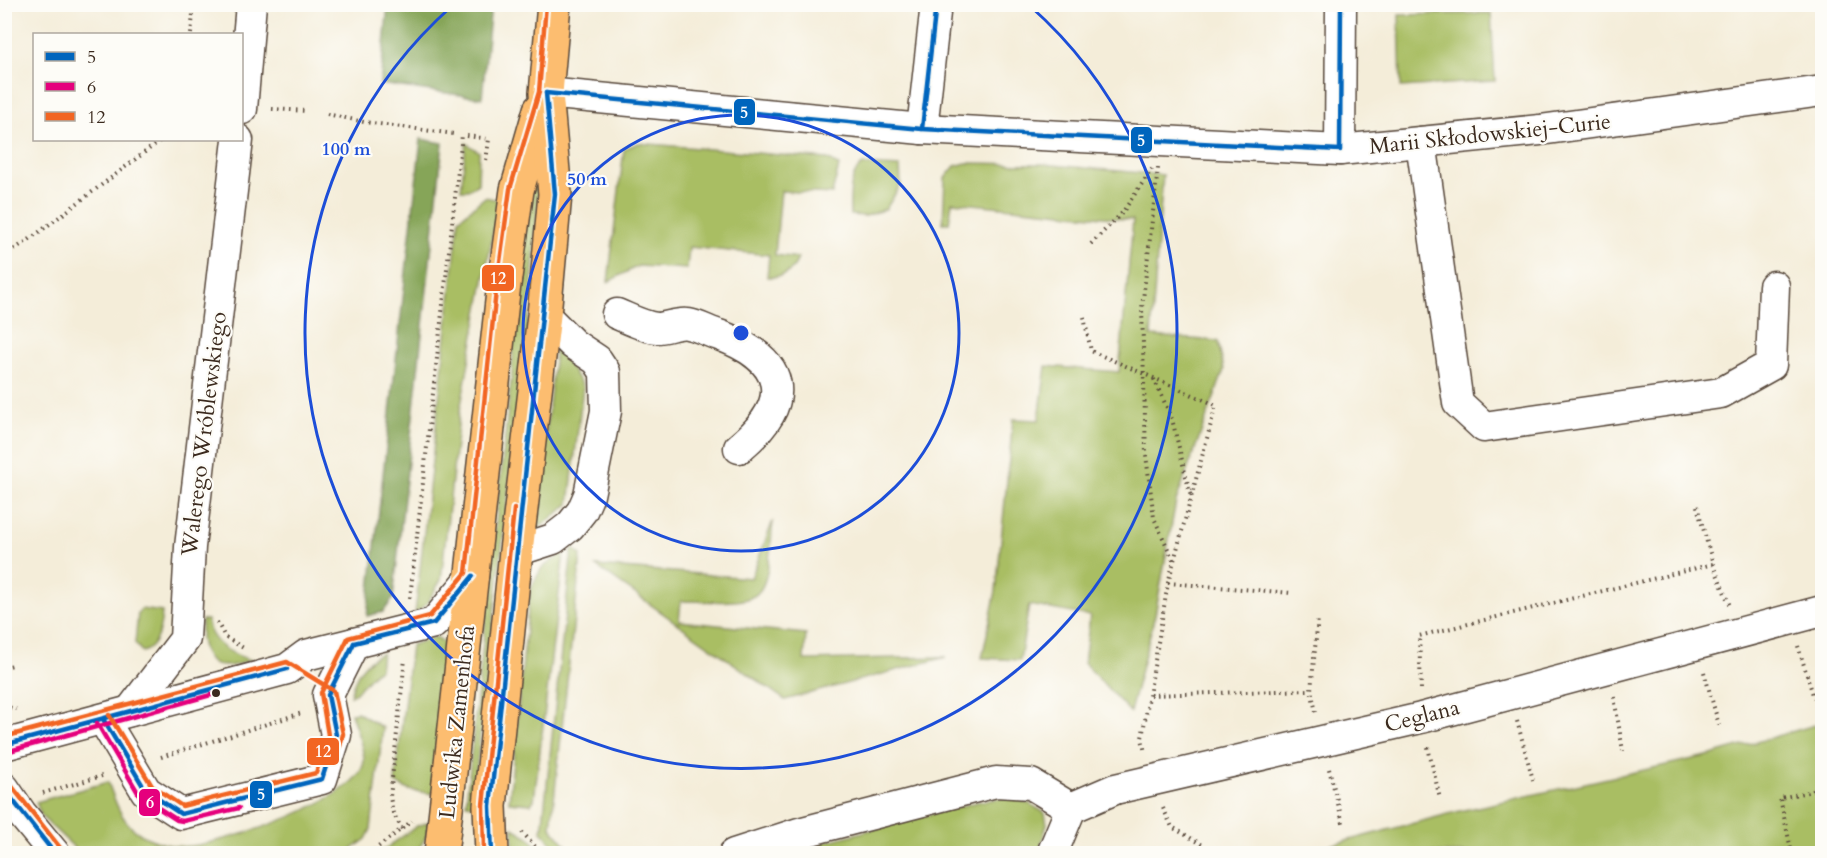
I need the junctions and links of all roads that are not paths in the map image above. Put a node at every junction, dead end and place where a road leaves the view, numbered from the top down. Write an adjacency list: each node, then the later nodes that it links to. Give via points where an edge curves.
1 (251, 4): 7 (street)
2 (554, 4): 6 (main road, Ludwika Zamenhofa)
3 (936, 4): 8 (street)
4 (1341, 4): 11 (street)
5 (1822, 91): 10 (street, Marii Skłodowskiej-Curie, via 1540,130)
6 (546, 93): 8 (street, Marii Skłodowskiej-Curie); 14 (main road, Ludwika Zamenhofa, via 555,194); 17 (main road, Ludwika Zamenhofa, via 516,190)
7 (243, 96)
8 (922, 129): 11 (street, Marii Skłodowskiej-Curie)
9 (238, 141): 22 (street, Walerego Wróblewskiego, via 190,547 185,639)
10 (1421, 142): 11 (street, Marii Skłodowskiej-Curie); 12 (street, via 1458,403 1484,427 1721,393 1771,365)
11 (1340, 150)
12 (1774, 286)
13 (617, 314): 15 (street, via 655,328 687,323 741,344 767,362 776,382 773,408 758,432)
14 (544, 315): 16 (main road, Ludwika Zamenhofa); 16 (street, via 567,339 597,360 605,372 606,411 589,495 582,511 552,539)
15 (739, 448)
16 (516, 551): 28 (main road, Ludwika Zamenhofa, via 490,806)
17 (473, 576): 19 (street, via 434,623); 27 (main road, Ludwika Zamenhofa)
18 (1822, 611): 25 (street, Ceglana, via 1422,718 1115,789)
19 (354, 643): 20 (street, via 306,655); 21 (street)
20 (287, 669): 21 (street); 22 (street)
21 (318, 703): 22 (street, via 336,735 322,779 181,814 146,791)
22 (116, 715): 23 (street)
23 (4, 745)
24 (4, 788): 26 (street)
25 (1071, 808): 29 (street, via 1031,784 996,783 799,832); 30 (street)
26 (55, 854)
27 (441, 854)
28 (492, 854)
29 (734, 854)
30 (1052, 854)

